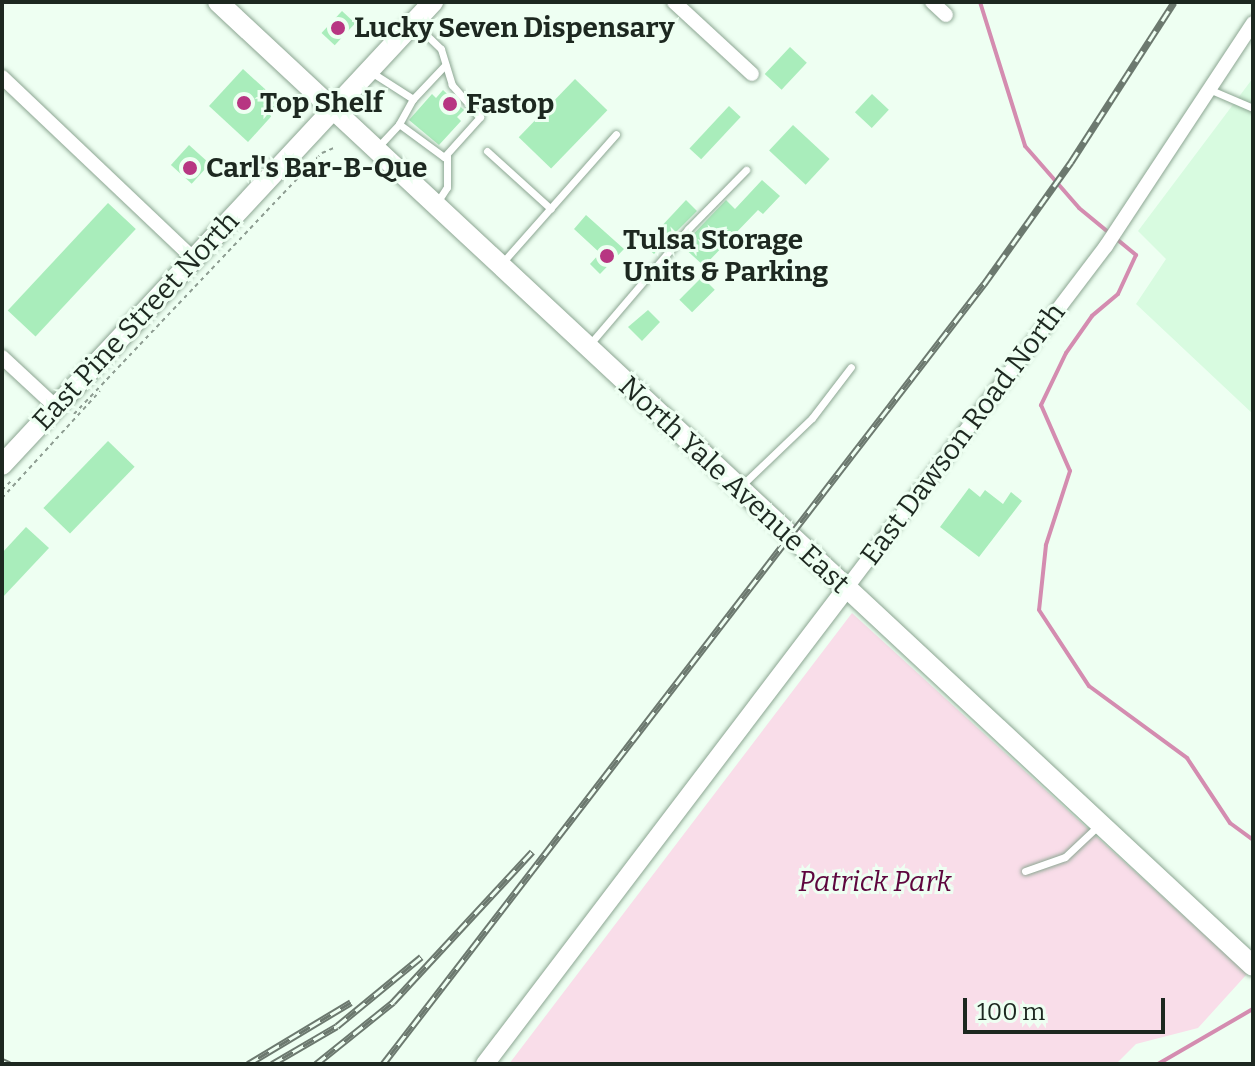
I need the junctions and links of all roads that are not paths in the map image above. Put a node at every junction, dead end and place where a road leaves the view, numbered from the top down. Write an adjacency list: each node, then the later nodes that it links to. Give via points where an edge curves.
1 (218, 2): 15 (main road, North Yale Avenue East)
2 (433, 2): 6 (main road, East Pine Street North)
3 (674, 2): 10 (street)
4 (932, 2): 5 (street)
5 (946, 15)
6 (413, 23): 8 (lane, via 441,49); 9 (main road, East Pine Street North)
7 (1253, 23): 12 (street, East Dawson Road North)
8 (445, 65): 13 (lane); 20 (lane, via 452,85 480,117)
9 (370, 71): 13 (lane); 15 (main road, East Pine Street North)
10 (752, 74)
11 (2, 77): 24 (street)
12 (1211, 90): 14 (lane); 32 (street, East Dawson Road North, via 1106,246)
13 (413, 99): 16 (lane)
14 (1253, 108)
15 (334, 110): 18 (main road, North Yale Avenue East); 24 (main road, East Pine Street North)
16 (399, 124): 18 (lane); 20 (lane, via 435,156)
17 (616, 134): 23 (lane)
18 (376, 149): 22 (main road, North Yale Avenue East)
19 (487, 151): 23 (lane)
20 (447, 155): 22 (lane, via 447,187)
21 (746, 170): 26 (lane)
22 (435, 204): 25 (main road, North Yale Avenue East)
23 (551, 209): 25 (lane)
24 (194, 259): 29 (main road, East Pine Street North)
25 (500, 265): 26 (main road, North Yale Avenue East)
26 (588, 347): 31 (main road, North Yale Avenue East)
27 (2, 357): 29 (street)
28 (851, 367): 31 (lane, via 812,418)
29 (56, 407): 30 (main road, East Pine Street North)
30 (2, 465)
31 (739, 488): 32 (main road, North Yale Avenue East)
32 (845, 590): 33 (main road, North Yale Avenue East); 36 (street, East Dawson Road North)
33 (1099, 824): 34 (lane, via 1065,857); 35 (main road, North Yale Avenue East)
34 (1025, 871)
35 (1253, 966)
36 (485, 1064)

